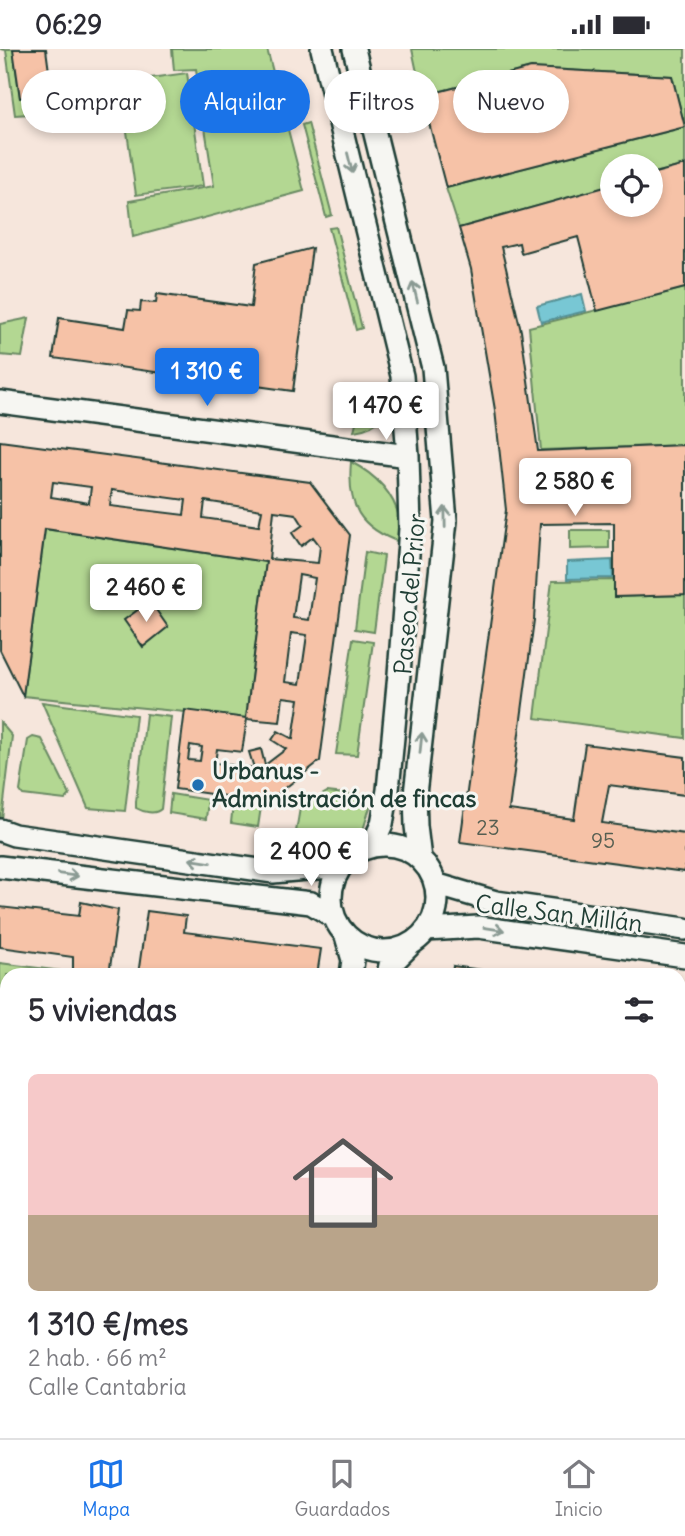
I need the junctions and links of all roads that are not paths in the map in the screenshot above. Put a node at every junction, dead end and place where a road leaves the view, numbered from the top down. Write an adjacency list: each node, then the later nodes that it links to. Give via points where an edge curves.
1 (322, 49): 4 (street, Paseo del Prior, one-way to 4, via 402,376)
2 (354, 49): 7 (street, Paseo del Prior, one-way to 2, via 415,793 446,521 433,367)
3 (0, 402): 4 (street)
4 (408, 456): 6 (street, Paseo del Prior, via 410,528 399,674 388,790 382,824)
5 (0, 830): 8 (street, one-way to 5, via 273,872)
6 (372, 846): 7 (street, via 406,849); 8 (street)
7 (420, 859): 10 (street)
8 (341, 866): 11 (street, via 330,899)
9 (0, 867): 11 (street, one-way to 11, via 311,903)
10 (435, 884): 12 (street, Calle San Millán, via 496,902); 14 (street, via 434,916)
11 (334, 916): 13 (street)
12 (685, 929)
13 (346, 936): 14 (street, via 377,951 395,950); 16 (street)
14 (418, 937): 15 (street, Calle San Millán, one-way to 15, via 478,927); 17 (street)
15 (685, 956)
16 (352, 968)
17 (389, 968)

